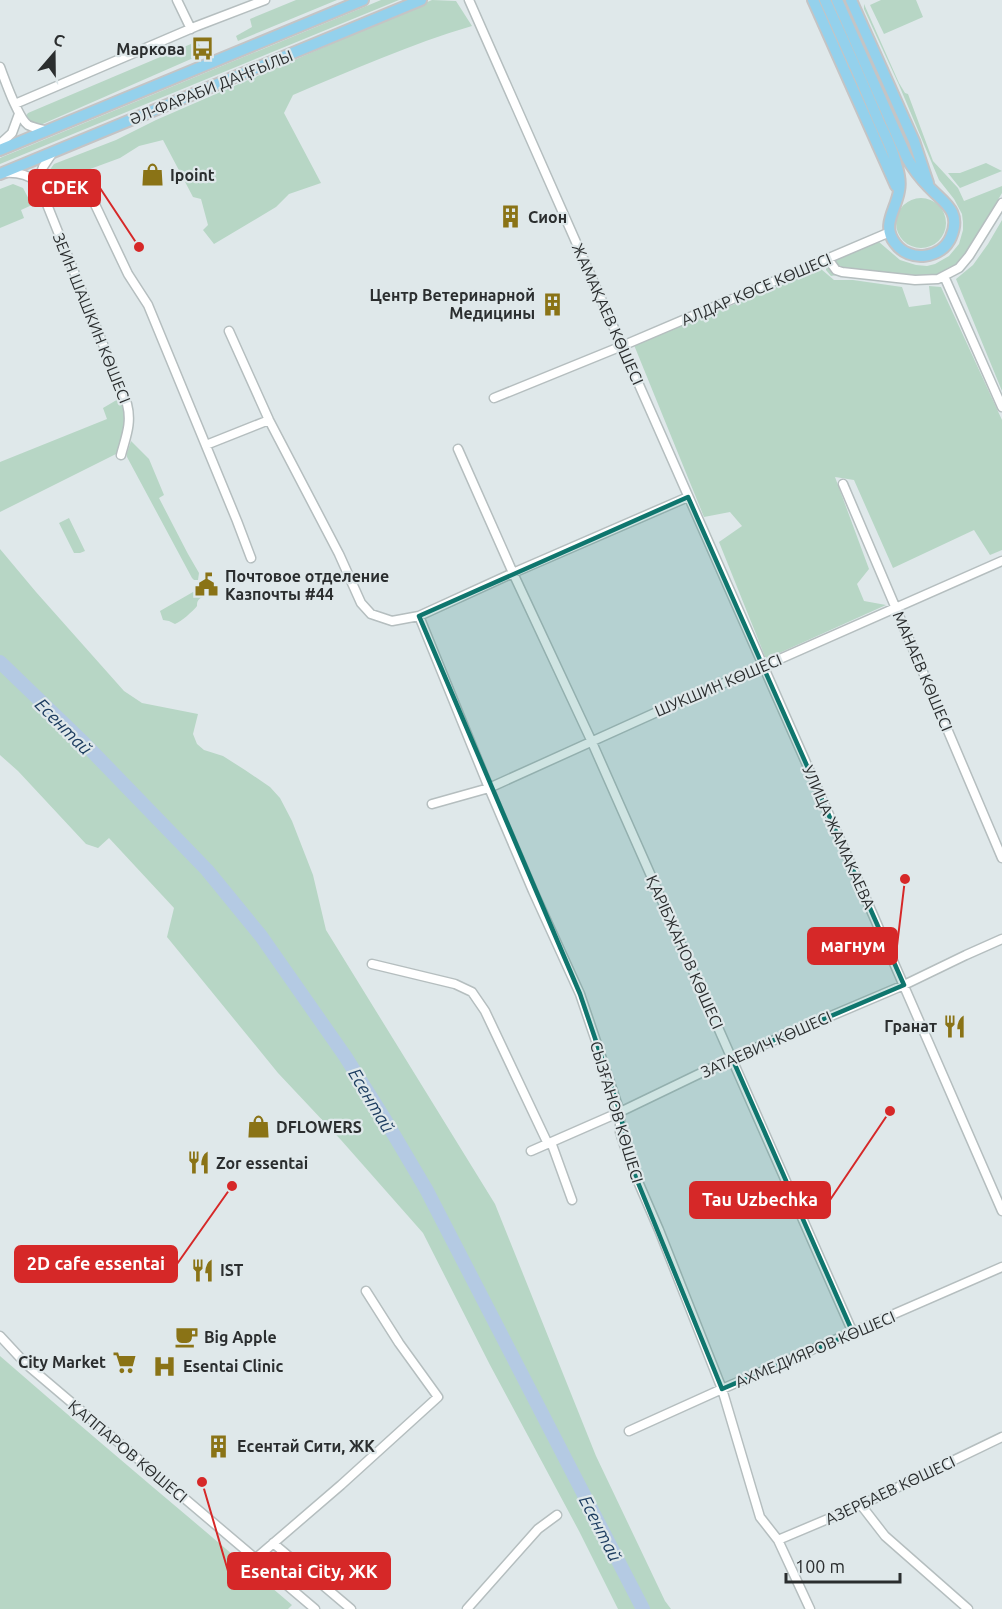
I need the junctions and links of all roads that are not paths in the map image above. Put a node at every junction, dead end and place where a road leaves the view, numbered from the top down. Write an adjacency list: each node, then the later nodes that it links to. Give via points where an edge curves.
1 (177, 0): 10 (street)
2 (265, 0): 10 (street)
3 (363, 0): 14 (main road, ӘЛ-ФАРАБИ ДАҢҒЫЛЫ)
4 (421, 0): 17 (main road, ӘЛ-ФАРАБИ ДАҢҒЫЛЫ)
5 (813, 0): 21 (main road)
6 (825, 0): 21 (main road, via 896,163)
7 (837, 0): 20 (main road, via 907,158)
8 (851, 0): 20 (main road, via 914,141)
9 (469, 1): 28 (street, ЖАМАҚАЕВ КӨШЕСІ)
10 (191, 29): 12 (street)
11 (0, 67): 12 (street)
12 (15, 104): 13 (street)
13 (19, 114): 14 (street, via 25,123); 15 (street, via 12,134)
14 (47, 131): 16 (main road, ӘЛ-ФАРАБИ ДАҢҒЫЛЫ)
15 (0, 144)
16 (0, 150)
17 (53, 152): 18 (main road, ӘЛ-ФАРАБИ ДАҢҒЫЛЫ); 19 (street)
18 (1, 173): 19 (street, via 24,174)
19 (38, 182): 22 (street, ЗЕИН ШАШКИН КӨШЕСІ)
20 (930, 189): 24 (main road, via 949,205 952,213 953,231 948,244 934,254 916,256 899,248)
21 (899, 193): 24 (main road, via 889,220)
22 (46, 202): 32 (street, via 74,190 82,189 90,196 128,274 148,305); 34 (street, ЗЕИН ШАШКИН КӨШЕСІ, via 127,404 130,417)
23 (1002, 203): 26 (street, via 969,256 959,268)
24 (890, 232): 25 (street, АЛДАР КӨСЕ КӨШЕСІ)
25 (828, 259): 26 (street, via 842,272 930,280); 28 (street, АЛДАР КӨСЕ КӨШЕСІ)
26 (944, 276): 30 (street)
27 (229, 331): 31 (street)
28 (622, 346): 29 (street, АЛДАР КӨСЕ КӨШЕСІ); 36 (street, ЖАМАҚАЕВ КӨШЕСІ)
29 (494, 398)
30 (1002, 406)
31 (269, 420): 32 (street); 41 (street, via 361,603 371,614 392,621)
32 (206, 445): 37 (street)
33 (458, 449): 39 (street, ҚАРІБЖАНОВ КӨШЕСІ)
34 (121, 455)
35 (843, 484): 40 (street, МАНАЕВ КӨШЕСІ)
36 (688, 497): 39 (street); 42 (street, УЛИЦА ЖАМАКАЕВА)
37 (251, 558)
38 (1002, 561): 40 (street, ШУКШИН КӨШЕСІ)
39 (513, 573): 41 (street); 43 (street, ҚАРІБЖАНОВ КӨШЕСІ)
40 (896, 607): 42 (street, ШУКШИН КӨШЕСІ); 46 (street, МАНАЕВ КӨШЕСІ)
41 (418, 615): 44 (street, СЫЗҒАНОВ КӨШЕСІ)
42 (764, 666): 43 (street, ШУКШИН КӨШЕСІ); 49 (street, УЛИЦА ЖАМАКАЕВА)
43 (591, 740): 44 (street, ШУКШИН КӨШЕСІ); 50 (street, ҚАРІБЖАНОВ КӨШЕСІ)
44 (489, 788): 45 (street, ШУКШИН КӨШЕСІ); 51 (street, СЫЗҒАНОВ КӨШЕСІ, via 580,994)
45 (432, 804)
46 (1002, 858)
47 (1002, 939): 49 (street, ЗАТАЕВИЧ КӨШЕСІ)
48 (372, 964): 52 (street, via 455,984 472,992)
49 (904, 985): 50 (street, ЗАТАЕВИЧ КӨШЕСІ); 55 (street, УЛИЦА ЖАМАКАЕВА)
50 (732, 1058): 51 (street, ЗАТАЕВИЧ КӨШЕСІ); 58 (street, ҚАРІБЖАНОВ КӨШЕСІ)
51 (620, 1112): 52 (street, ЗАТАЕВИЧ КӨШЕСІ); 60 (street, СЫЗҒАНОВ КӨШЕСІ, via 620,1132 630,1163)
52 (550, 1143): 53 (street, ЗАТАЕВИЧ КӨШЕСІ); 54 (street)
53 (531, 1151)
54 (572, 1200)
55 (1002, 1211)
56 (1002, 1267): 58 (street, АХМЕДИЯРОВ КӨШЕСІ)
57 (366, 1291): 66 (street, via 438,1397)
58 (853, 1333): 60 (street, АХМЕДИЯРОВ КӨШЕСІ)
59 (0, 1336): 67 (street, ҚАППАРОВ КӨШЕСІ, via 26,1364)
60 (722, 1389): 61 (street, АХМЕДИЯРОВ КӨШЕСІ); 65 (street, СЫЗҒАНОВ КӨШЕСІ, via 760,1517)
61 (630, 1431)
62 (1002, 1437): 63 (street, АЗЕРБАЕВ КӨШЕСІ)
63 (861, 1505): 65 (street, АЗЕРБАЕВ КӨШЕСІ); 72 (street, via 885,1536)
64 (557, 1515): 70 (street, via 538,1529)
65 (778, 1540): 71 (street, СЫЗҒАНОВ КӨШЕСІ)
66 (273, 1544): 67 (street); 69 (street)
67 (255, 1559): 68 (street, ҚАППАРОВ КӨШЕСІ)
68 (309, 1607)
69 (351, 1609)
70 (467, 1609)
71 (810, 1609)
72 (968, 1609)

